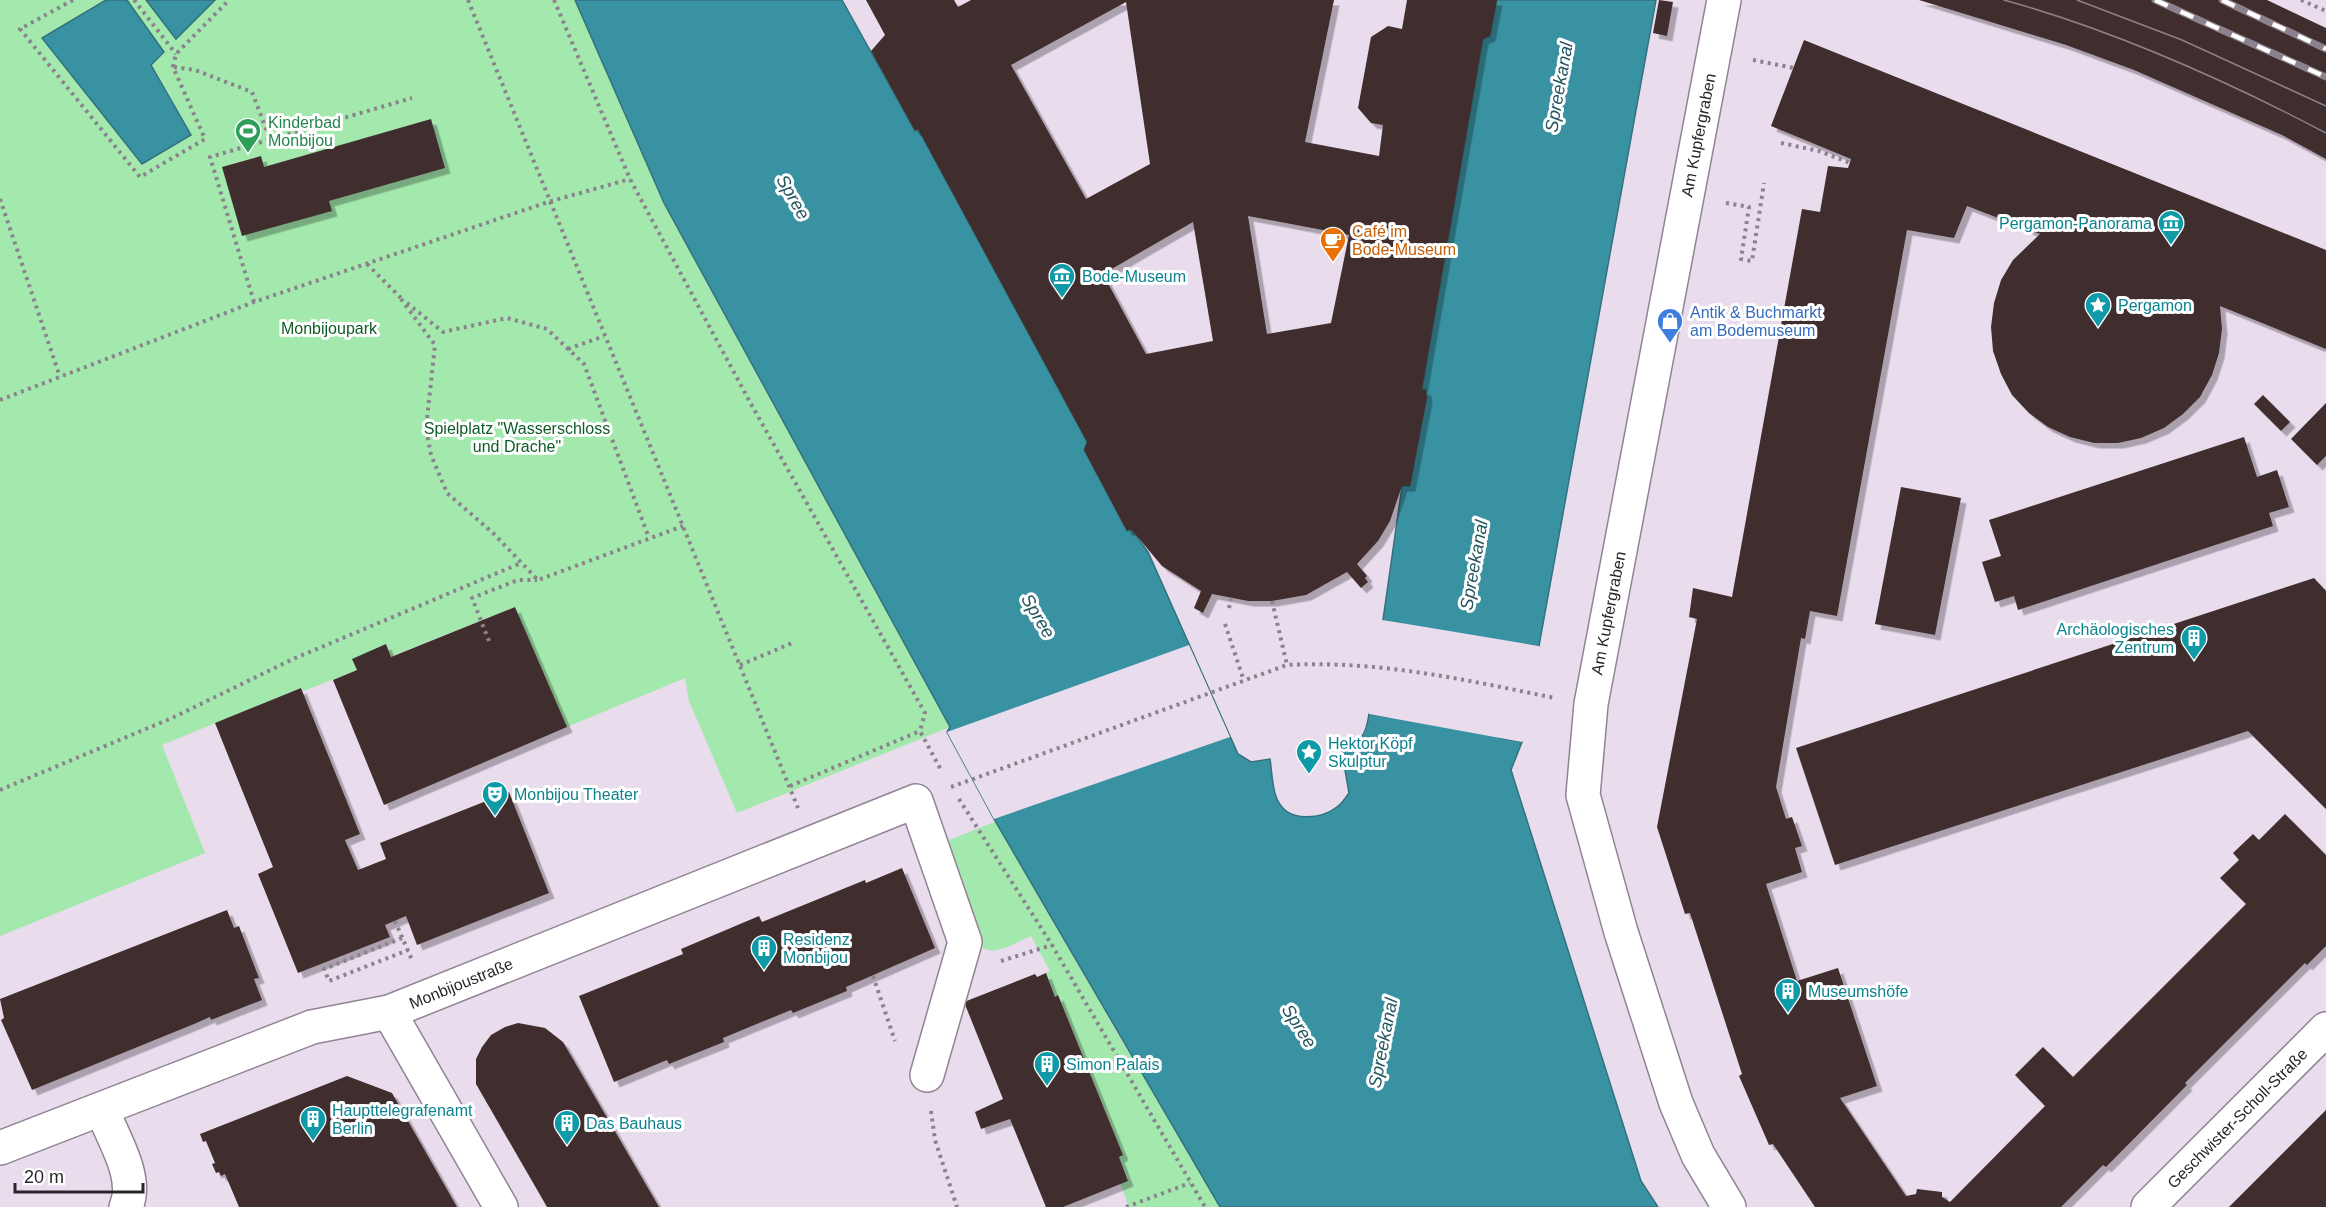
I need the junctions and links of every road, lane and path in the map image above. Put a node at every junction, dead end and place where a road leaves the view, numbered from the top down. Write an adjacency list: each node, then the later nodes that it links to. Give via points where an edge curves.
1 (73, 0): 11 (path, via 20,29 141,177 205,139)
2 (134, 0): 9 (path)
3 (229, 0): 9 (path)
4 (468, 0): 20 (path)
5 (554, 0): 17 (path)
6 (1724, 0): 58 (street, Am Kupfergraben, via 1591,704 1583,795 1621,932 1676,1103 1698,1155)
7 (2301, 0): 8 (path)
8 (2326, 11)
9 (176, 54): 11 (path)
10 (1767, 63): 12 (path)
11 (173, 67): 14 (path, via 195,70 252,92)
12 (1794, 68)
13 (412, 98): 14 (path)
14 (270, 140): 24 (path, via 210,157)
15 (1781, 143): 16 (path)
16 (1850, 163)
17 (630, 179): 20 (path); 43 (path, via 925,713)
18 (1764, 183): 21 (path, via 1752,261 1741,259)
19 (0, 199): 27 (path)
20 (548, 202): 22 (path); 25 (path)
21 (1749, 207)
22 (367, 264): 23 (path); 24 (path)
23 (402, 299): 26 (path, via 443,332 507,318 548,329); 31 (path, via 435,345 426,428 431,455 447,493)
24 (254, 302): 27 (path)
25 (604, 336): 26 (path); 29 (path)
26 (568, 350): 30 (path, via 584,364)
27 (60, 377): 28 (path)
28 (0, 400)
29 (682, 526): 30 (path); 39 (path)
30 (649, 538): 32 (path)
31 (521, 563): 32 (path); 45 (path, via 293,659 172,718)
32 (538, 580): 37 (path, via 518,580 472,598)
33 (1232, 600): 35 (path)
34 (1272, 601): 40 (path)
35 (1229, 608)
36 (1226, 624): 41 (path)
37 (489, 641)
38 (792, 643): 39 (path)
39 (740, 665): 43 (path, via 790,786)
40 (1287, 665): 41 (path); 42 (path, via 1376,665)
41 (1244, 681): 44 (path)
42 (1531, 693)
43 (920, 731): 44 (path)
44 (951, 787): 53 (path, via 1052,945)
45 (0, 790)
46 (395, 921): 47 (path)
47 (402, 938): 47 (path, via 408,950 329,981 324,969)
48 (389, 1012): 50 (street, Monbijoustraße, via 916,801 965,942); 51 (street, Monbijoustraße, via 312,1027); 55 (street)
49 (2326, 1029): 59 (street, Geschwister-Scholl-Straße)
50 (927, 1075)
51 (102, 1110): 52 (street, Monbijoustraße); 54 (street, via 129,1179 130,1199)
52 (0, 1148)
53 (1190, 1183): 56 (path); 57 (path)
54 (126, 1207)
55 (501, 1207)
56 (1126, 1207)
57 (1205, 1207)
58 (1730, 1207)
59 (2148, 1207)

